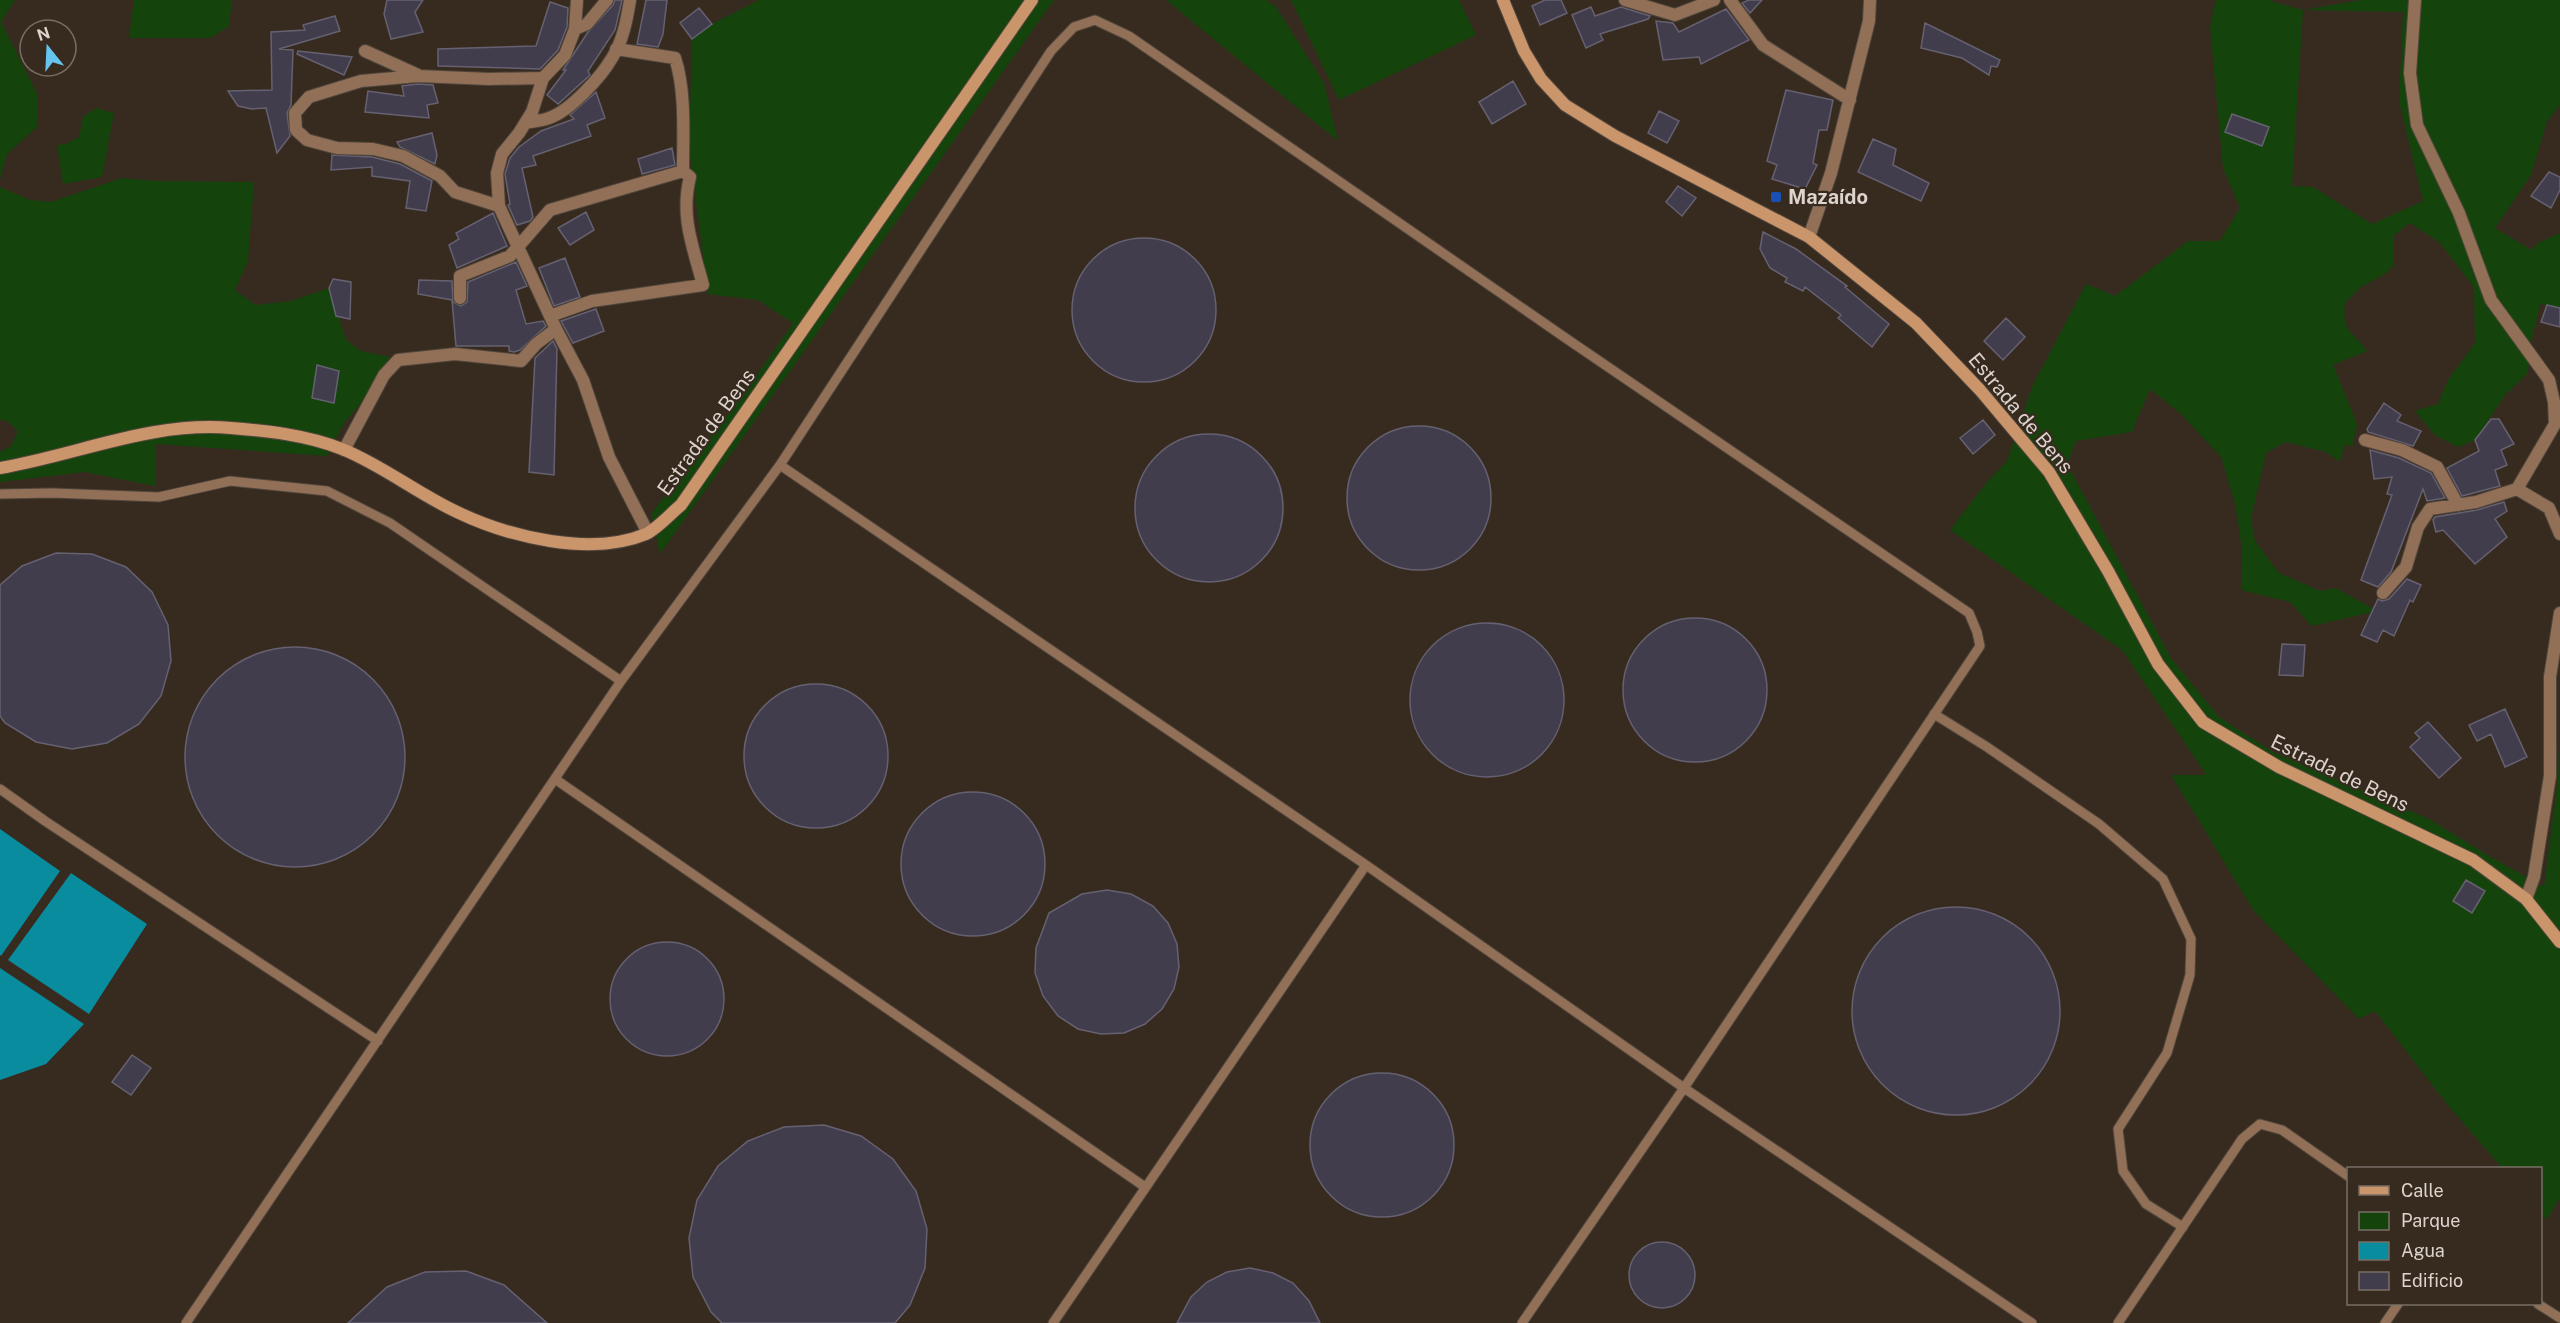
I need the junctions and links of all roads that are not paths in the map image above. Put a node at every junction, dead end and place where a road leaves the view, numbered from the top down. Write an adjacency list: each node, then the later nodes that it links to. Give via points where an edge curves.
1 (577, 0): 11 (street)
2 (607, 0): 11 (street, via 587,24)
3 (630, 0): 12 (street)
4 (1032, 0): 32 (street, Estrada de Bens, via 681,505)
5 (1503, 0): 20 (street, Estrada de Bens, via 1524,51 1541,79 1565,105 1615,136)
6 (1625, 0): 7 (street, via 1675,15)
7 (1714, 0)
8 (1730, 0): 16 (street, via 1763,45)
9 (1870, 0): 16 (street, via 1869,21)
10 (2415, 0): 29 (street, via 2410,73 2417,124 2459,213 2491,300 2549,380 2554,402 2555,424)
11 (575, 29): 15 (street, via 565,55)
12 (616, 49): 17 (street, via 589,87 567,107 549,118); 18 (street, via 675,58)
13 (365, 51): 14 (street)
14 (418, 76): 15 (street); 19 (street, via 361,81 309,97 295,113 296,130 307,140 337,148 374,149 403,156 440,176 455,192)
15 (543, 78): 17 (street)
16 (1850, 100): 20 (street, via 1831,174)
17 (526, 123): 19 (street, via 502,153 497,173)
18 (683, 171): 21 (street, via 550,210); 23 (street, via 690,177 686,225 703,285 592,301)
19 (500, 206): 21 (street)
20 (1809, 237): 41 (street, Estrada de Bens, via 1916,322 2049,472 2158,664 2203,722 2278,767 2473,860)
21 (519, 245): 22 (street, via 510,256 460,276); 23 (street)
22 (460, 298)
23 (550, 316): 24 (street)
24 (556, 329): 26 (street, via 521,361 455,354 398,360 384,375); 32 (street, via 583,380 609,457)
25 (2365, 440): 31 (street, via 2402,450 2437,467)
26 (344, 450): 28 (street, Estrada de Bens, via 308,439 240,429 159,431); 32 (street, Estrada de Bens, via 458,512 504,530 547,540 591,544)
27 (780, 465): 36 (lane); 37 (lane, via 1051,51 1074,27 1095,20 1129,36 1969,612 1980,646); 40 (lane)
28 (0, 468)
29 (2517, 489): 31 (street); 33 (street, via 2549,508)
30 (0, 494): 36 (lane, via 159,497 230,482 327,492 390,523)
31 (2458, 505): 34 (street, via 2430,509 2418,527 2406,567)
32 (648, 533)
33 (2560, 534)
34 (2383, 593)
35 (2560, 614): 41 (street, via 2550,677 2550,776 2534,877)
36 (621, 681): 38 (lane)
37 (1934, 714): 44 (lane); 47 (lane, via 2099,824 2163,879 2191,939 2190,975 2167,1053 2118,1129 2123,1171 2146,1204)
38 (555, 779): 43 (lane); 46 (lane)
39 (0, 789): 43 (lane)
40 (1366, 865): 44 (lane); 46 (lane)
41 (2526, 899): 42 (street, Estrada de Bens)
42 (2560, 942)
43 (378, 1041): 51 (lane)
44 (1684, 1088): 53 (lane); 54 (lane)
45 (2347, 1175): 47 (lane, via 2282,1130 2260,1124 2242,1139)
46 (1144, 1186): 52 (lane)
47 (2183, 1227): 55 (lane)
48 (2397, 1305): 56 (lane)
49 (2540, 1305): 50 (lane)
50 (2560, 1318)
51 (186, 1323)
52 (1053, 1323)
53 (1522, 1323)
54 (2032, 1323)
55 (2118, 1323)
56 (2385, 1323)

